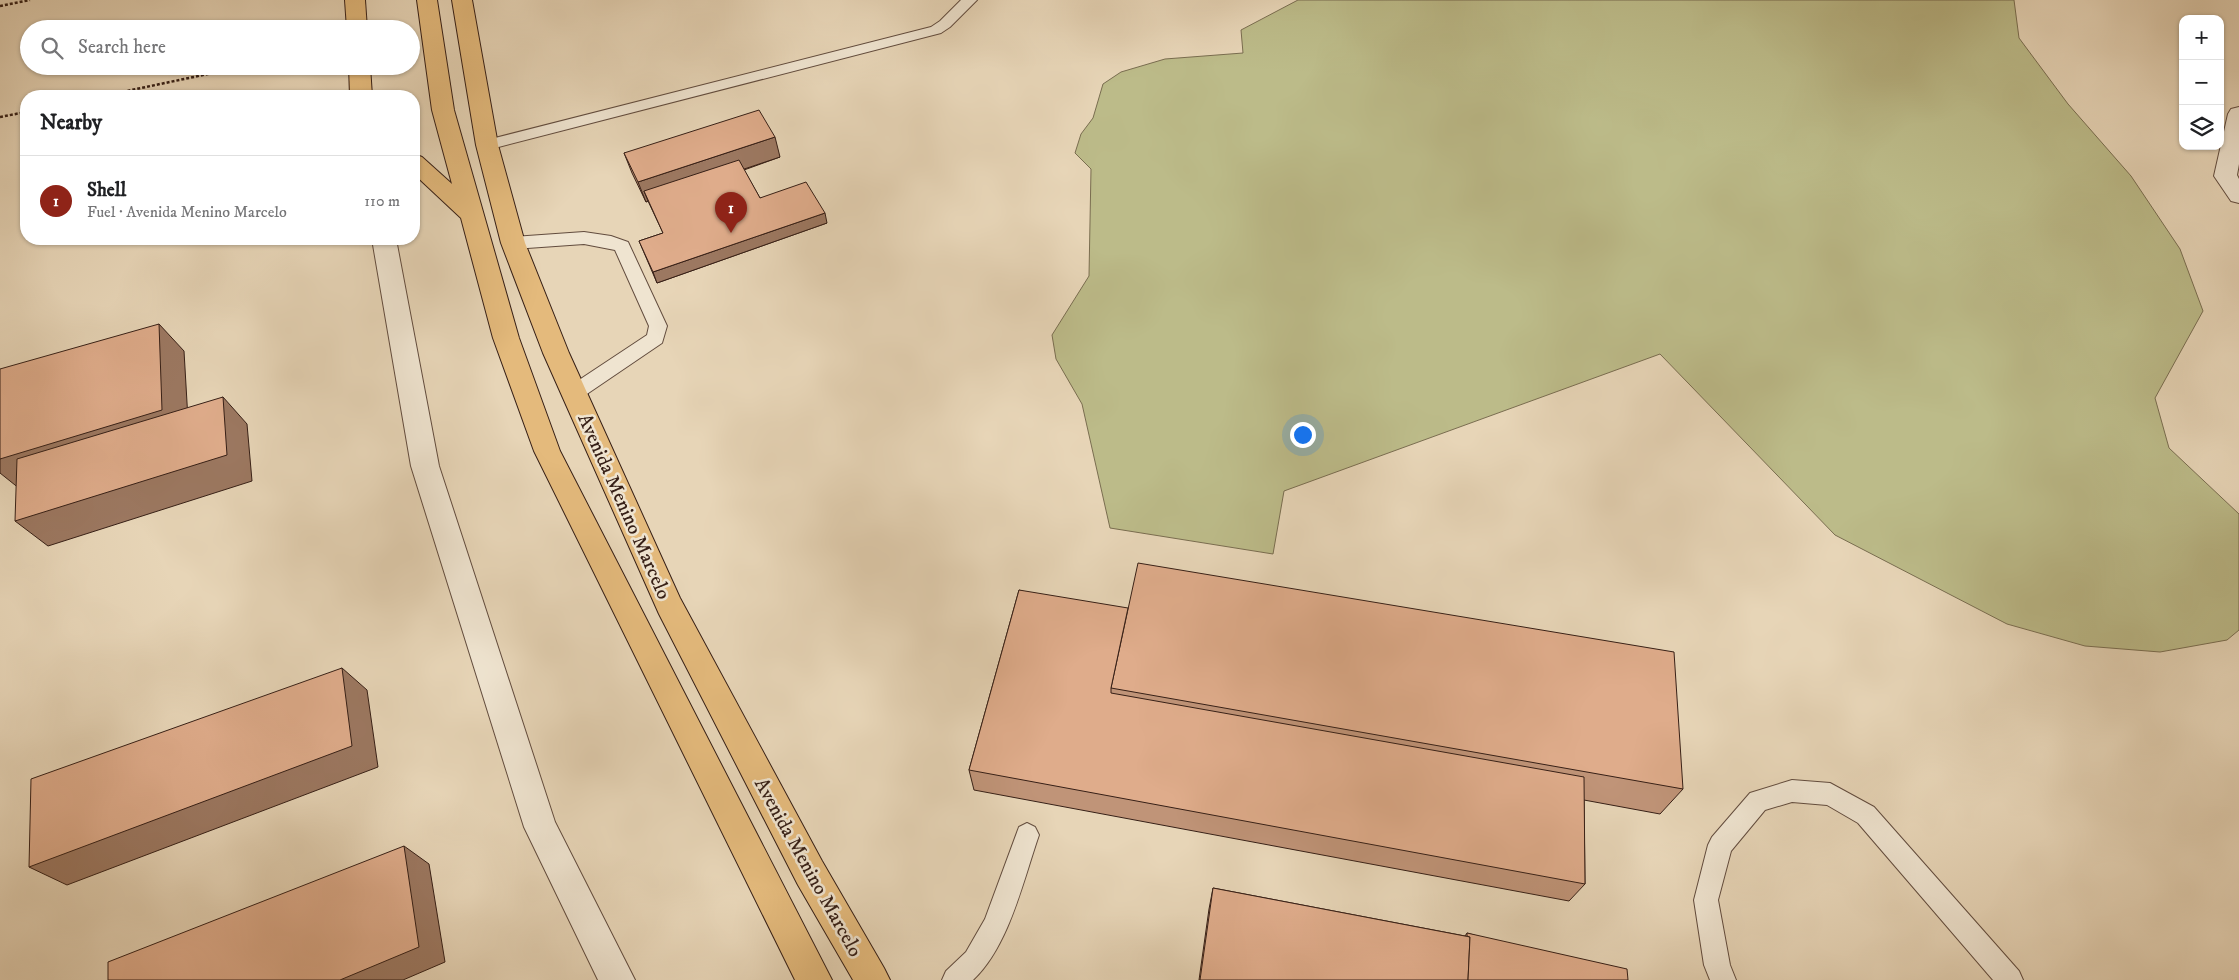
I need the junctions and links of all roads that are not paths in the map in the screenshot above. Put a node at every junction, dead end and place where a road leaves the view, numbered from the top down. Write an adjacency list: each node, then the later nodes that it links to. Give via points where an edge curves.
1 (355, 0): 5 (main road)
2 (427, 0): 12 (main road, Avenida Menino Marcelo, via 442,110)
3 (462, 0): 9 (main road, Avenida Menino Marcelo)
4 (970, 0): 9 (lane, via 936,30)
5 (356, 20)
6 (360, 75): 7 (main road)
7 (361, 90)
8 (2239, 114): 11 (street, via 2225,176)
9 (487, 145): 13 (main road, Avenida Menino Marcelo)
10 (420, 167): 12 (main road)
11 (2239, 195)
12 (471, 214): 18 (main road, Avenida Menino Marcelo, via 506,338 547,451)
13 (513, 243): 15 (main road, Avenida Menino Marcelo); 15 (lane, via 593,238 622,246 658,326 656,338)
14 (385, 245): 17 (street, via 425,466 540,827)
15 (574, 393): 19 (main road, Avenida Menino Marcelo, via 669,605 810,873)
16 (1027, 835): 20 (lane, via 995,926 975,960)
17 (618, 980)
18 (814, 980)
19 (872, 980)
20 (955, 980)
21 (1723, 980): 22 (lane, via 1717,965 1706,900 1720,845 1758,801 1792,791 1830,794 1866,815)
22 (2010, 980)

